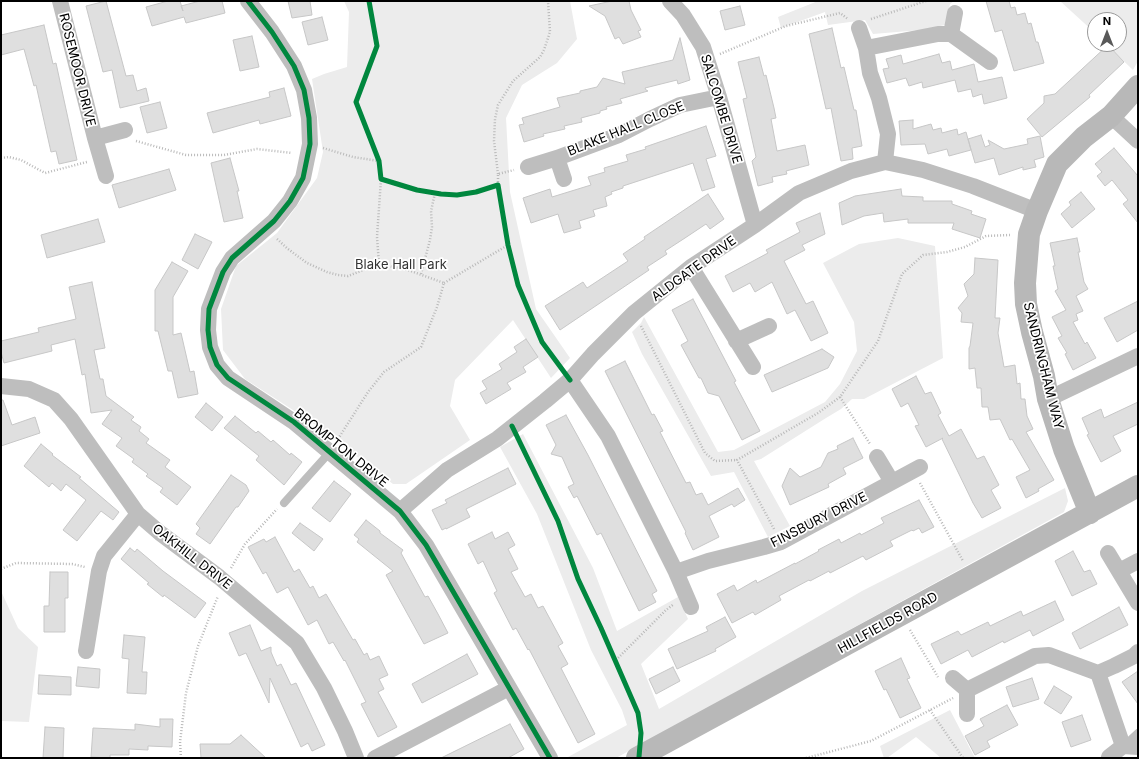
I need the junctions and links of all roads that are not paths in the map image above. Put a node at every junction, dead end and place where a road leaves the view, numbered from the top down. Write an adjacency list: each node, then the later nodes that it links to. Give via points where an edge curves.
1 (60, 1): 13 (street, ROSEMOOR DRIVE)
2 (248, 1): 30 (street, BROMPTON DRIVE, via 294,66 304,90 309,118 309,150 302,178 290,201 266,228 232,258 223,272 209,309 210,347 218,366 228,378 294,422)
3 (670, 1): 10 (street, SALCOMBE DRIVE, via 683,15 703,47)
4 (955, 13): 6 (street)
5 (859, 28): 7 (street)
6 (951, 34): 7 (street, via 938,34); 8 (street)
7 (866, 48): 16 (street, via 870,73 888,134)
8 (990, 62)
9 (1138, 86): 11 (street, SANDRINGHAM WAY)
10 (719, 97): 15 (street, BLAKE HALL CLOSE, via 680,105 619,135); 21 (street, SALCOMBE DRIVE)
11 (1111, 116): 14 (street); 20 (street, SANDRINGHAM WAY, via 1084,137 1057,164)
12 (125, 130): 13 (street, ROSEMOOR DRIVE)
13 (94, 138): 18 (street, ROSEMOOR DRIVE)
14 (1138, 141)
15 (557, 158): 17 (street, BLAKE HALL CLOSE); 19 (street, BLAKE HALL CLOSE)
16 (885, 162): 20 (street, ALDGATE DRIVE, via 923,170 973,186); 21 (street, ALDGATE DRIVE, via 851,171 800,193)
17 (528, 167)
18 (106, 176)
19 (564, 178)
20 (1037, 211): 29 (street, SANDRINGHAM WAY, via 1029,234 1026,304)
21 (755, 225): 22 (street, ALDGATE DRIVE)
22 (692, 267): 24 (street); 27 (street, ALDGATE DRIVE, via 634,313)
23 (769, 326): 24 (street)
24 (736, 341): 26 (street)
25 (1138, 356): 29 (street)
26 (753, 367)
27 (570, 380): 36 (street, ALDGATE DRIVE, via 496,439 447,470); 42 (street, via 608,436)
28 (1, 386): 38 (street, OAKHILL DRIVE, via 29,389 54,400 71,419)
29 (1048, 399): 37 (street, SANDRINGHAM WAY, via 1064,449)
30 (330, 452): 35 (lane); 36 (street, BROMPTON DRIVE)
31 (877, 457): 33 (street)
32 (917, 468): 33 (street, FINSBURY DRIVE)
33 (892, 482): 42 (street, FINSBURY DRIVE, via 781,542)
34 (1138, 486): 37 (street, HILLFIELDS ROAD)
35 (284, 503)
36 (400, 511): 49 (street, BROMPTON DRIVE, via 426,545)
37 (1090, 513): 58 (street, HILLFIELDS ROAD)
38 (138, 514): 45 (street, via 104,556 99,571); 55 (street, OAKHILL DRIVE, via 224,581 297,643 324,688)
39 (1108, 554): 41 (street)
40 (1138, 561): 41 (street)
41 (1119, 571): 44 (street)
42 (676, 572): 43 (street)
43 (688, 601)
44 (1138, 603)
45 (86, 651)
46 (1138, 652): 47 (street)
47 (1098, 673): 50 (street, via 1049,655 1035,656); 53 (street)
48 (953, 678): 50 (street)
49 (509, 688): 56 (street); 57 (street, BROMPTON DRIVE)
50 (967, 690): 51 (street)
51 (967, 714)
52 (1138, 733): 53 (lane)
53 (1131, 746): 54 (street)
54 (1109, 757)
55 (356, 758)
56 (375, 758)
57 (550, 758)
58 (637, 758)

